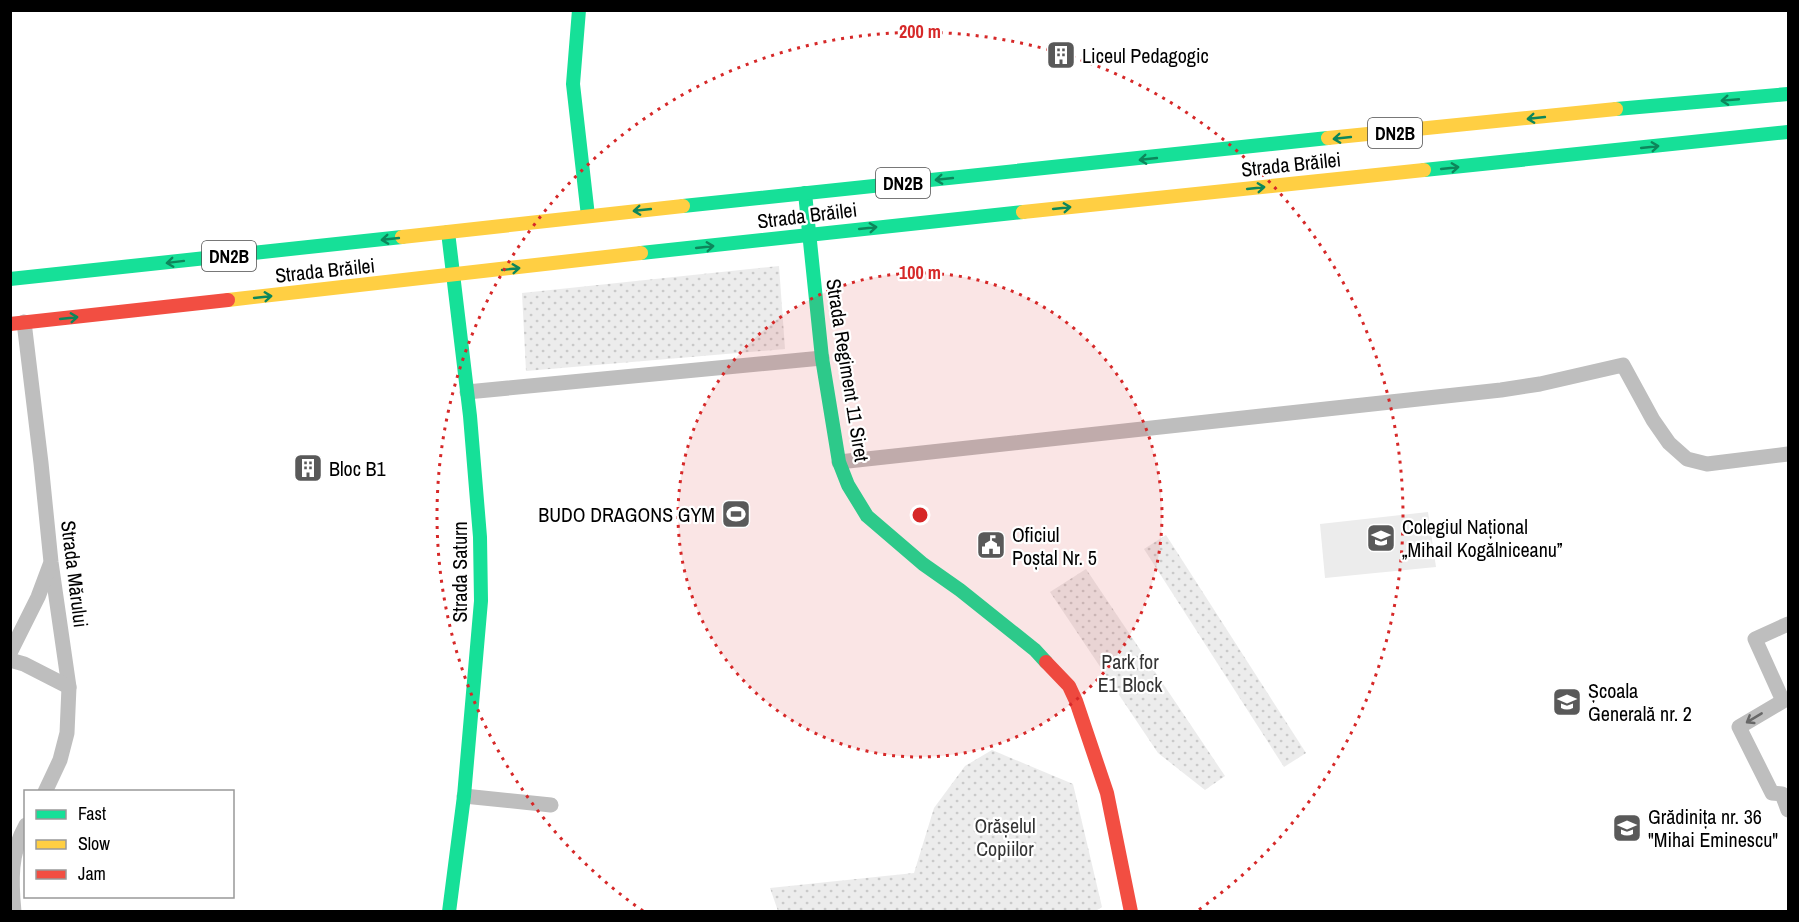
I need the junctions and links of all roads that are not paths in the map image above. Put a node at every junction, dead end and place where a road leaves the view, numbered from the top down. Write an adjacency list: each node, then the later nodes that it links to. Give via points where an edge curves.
1 (579, 10): 5 (main road, via 573,84)
2 (1788, 94): 4 (main road, Strada Brăilei / DN2B, one-way to 4)
3 (1788, 132): 7 (main road, Strada Brăilei / DN2B, one-way to 3)
4 (804, 193): 5 (main road, Strada Brăilei / DN2B, one-way to 5); 7 (main road, Strada Regiment 11 Siret)
5 (588, 216): 6 (main road, Strada Brăilei / DN2B)
6 (448, 232): 8 (main road, Strada Saturn); 9 (main road, Strada Brăilei / DN2B, one-way to 9)
7 (810, 234): 8 (main road, Strada Brăilei / DN2B, one-way to 7); 11 (main road, Strada Regiment 11 Siret)
8 (453, 276): 10 (main road, Strada Brăilei / DN2B, one-way to 8); 12 (main road, Strada Saturn)
9 (10, 279)
10 (17, 323): 15 (street, Strada Mărului, via 41,463)
11 (822, 358): 12 (street); 14 (main road, Strada Regiment 11 Siret)
12 (467, 392): 21 (main road, Strada Saturn, via 482,601)
13 (1788, 454): 14 (street, via 1707,464 1687,459 1663,435 1623,365 1501,390)
14 (839, 462): 27 (main road, Strada Regiment 11 Siret, via 867,516 1035,650 1069,686 1107,793)
15 (51, 562): 17 (street); 19 (street, Strada Mărului)
16 (1788, 624): 23 (street, one-way to 23, via 1755,639 1783,701 1739,727 1772,793 1782,794)
17 (10, 653)
18 (10, 660): 19 (street)
19 (69, 687): 20 (street, Strada Mărului, via 67,733)
20 (46, 790)
21 (464, 796): 22 (street); 26 (main road, Strada Saturn)
22 (551, 805)
23 (1788, 810)
24 (24, 829): 25 (street, via 12,863)
25 (14, 912)
26 (449, 912)
27 (1131, 912)

